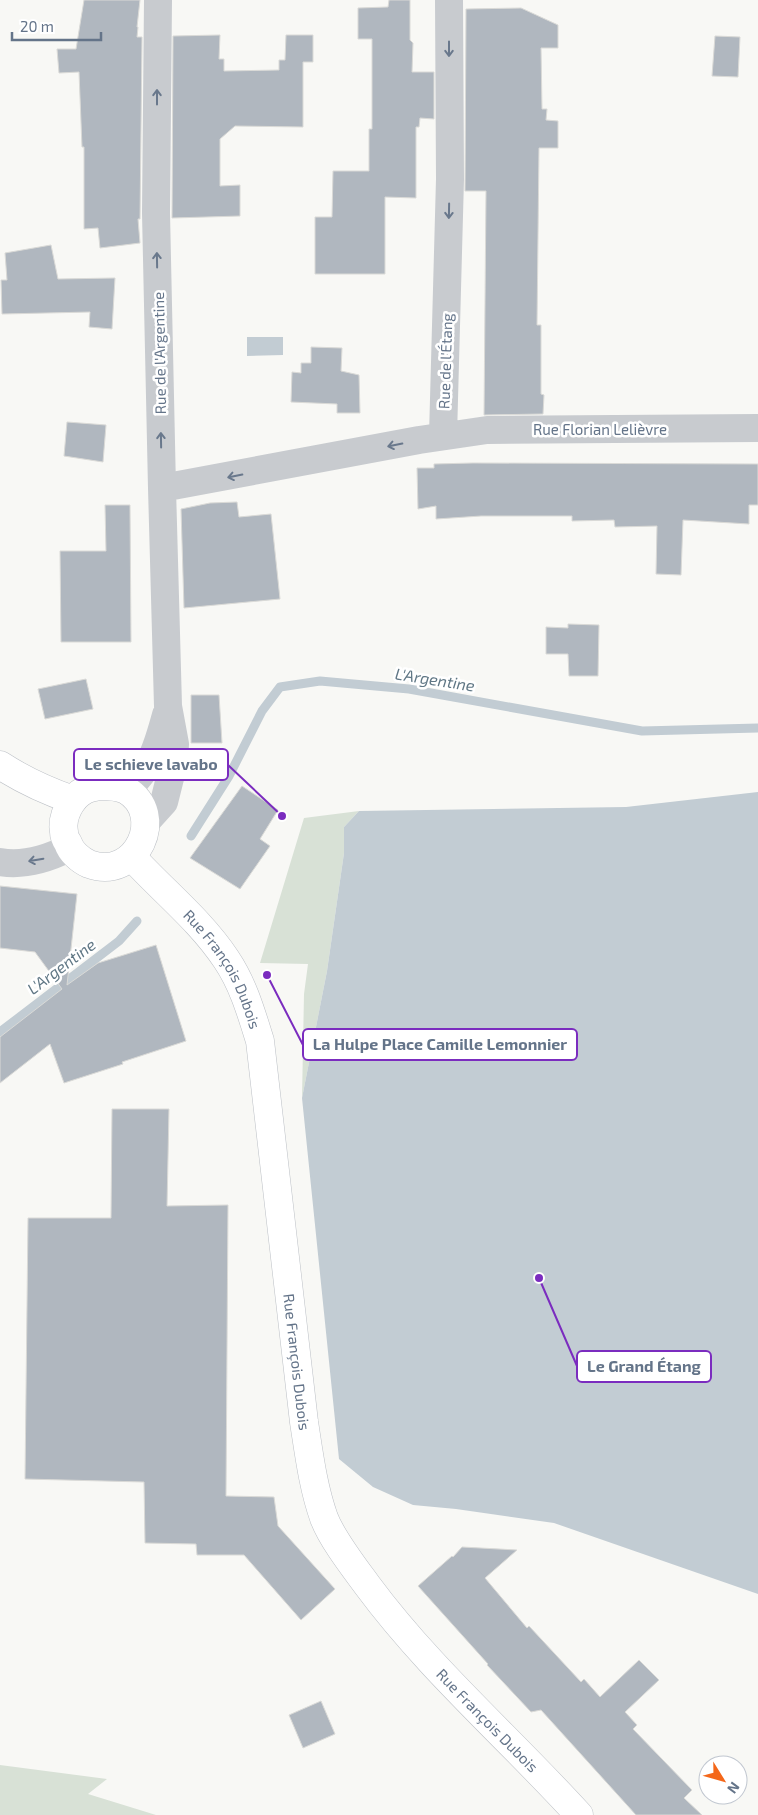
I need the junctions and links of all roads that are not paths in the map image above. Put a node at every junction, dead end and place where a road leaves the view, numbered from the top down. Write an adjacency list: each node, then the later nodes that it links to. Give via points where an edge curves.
1 (158, 0): 5 (street, Rue de l'Argentine, one-way to 1, via 156,213)
2 (449, 0): 4 (street, Rue de l'Étang, one-way to 4, via 450,179)
3 (758, 428): 4 (street, Rue Florian Lelièvre, via 487,430)
4 (443, 436): 5 (street, one-way to 5)
5 (162, 488): 6 (street, Rue de l'Argentine)
6 (168, 706): 8 (street, Rue de l'Argentine, via 150,764); 10 (street, Rue de l'Argentine, via 175,744 174,762 164,802)
7 (0, 765): 9 (main road)
8 (127, 790): 9 (main road, via 100,786 85,790); 10 (main road, via 143,806)
9 (72, 800): 11 (main road, via 65,816 64,832)
10 (145, 823): 12 (main road, via 143,841)
11 (70, 848): 12 (main road, via 82,861 98,867 116,865); 13 (street, one-way to 13, via 37,860)
12 (132, 856): 14 (main road, Rue François Dubois, via 204,930 227,960 247,998 260,1041 304,1422 313,1480 325,1520 349,1561 421,1652)
13 (0, 862)
14 (579, 1815)

